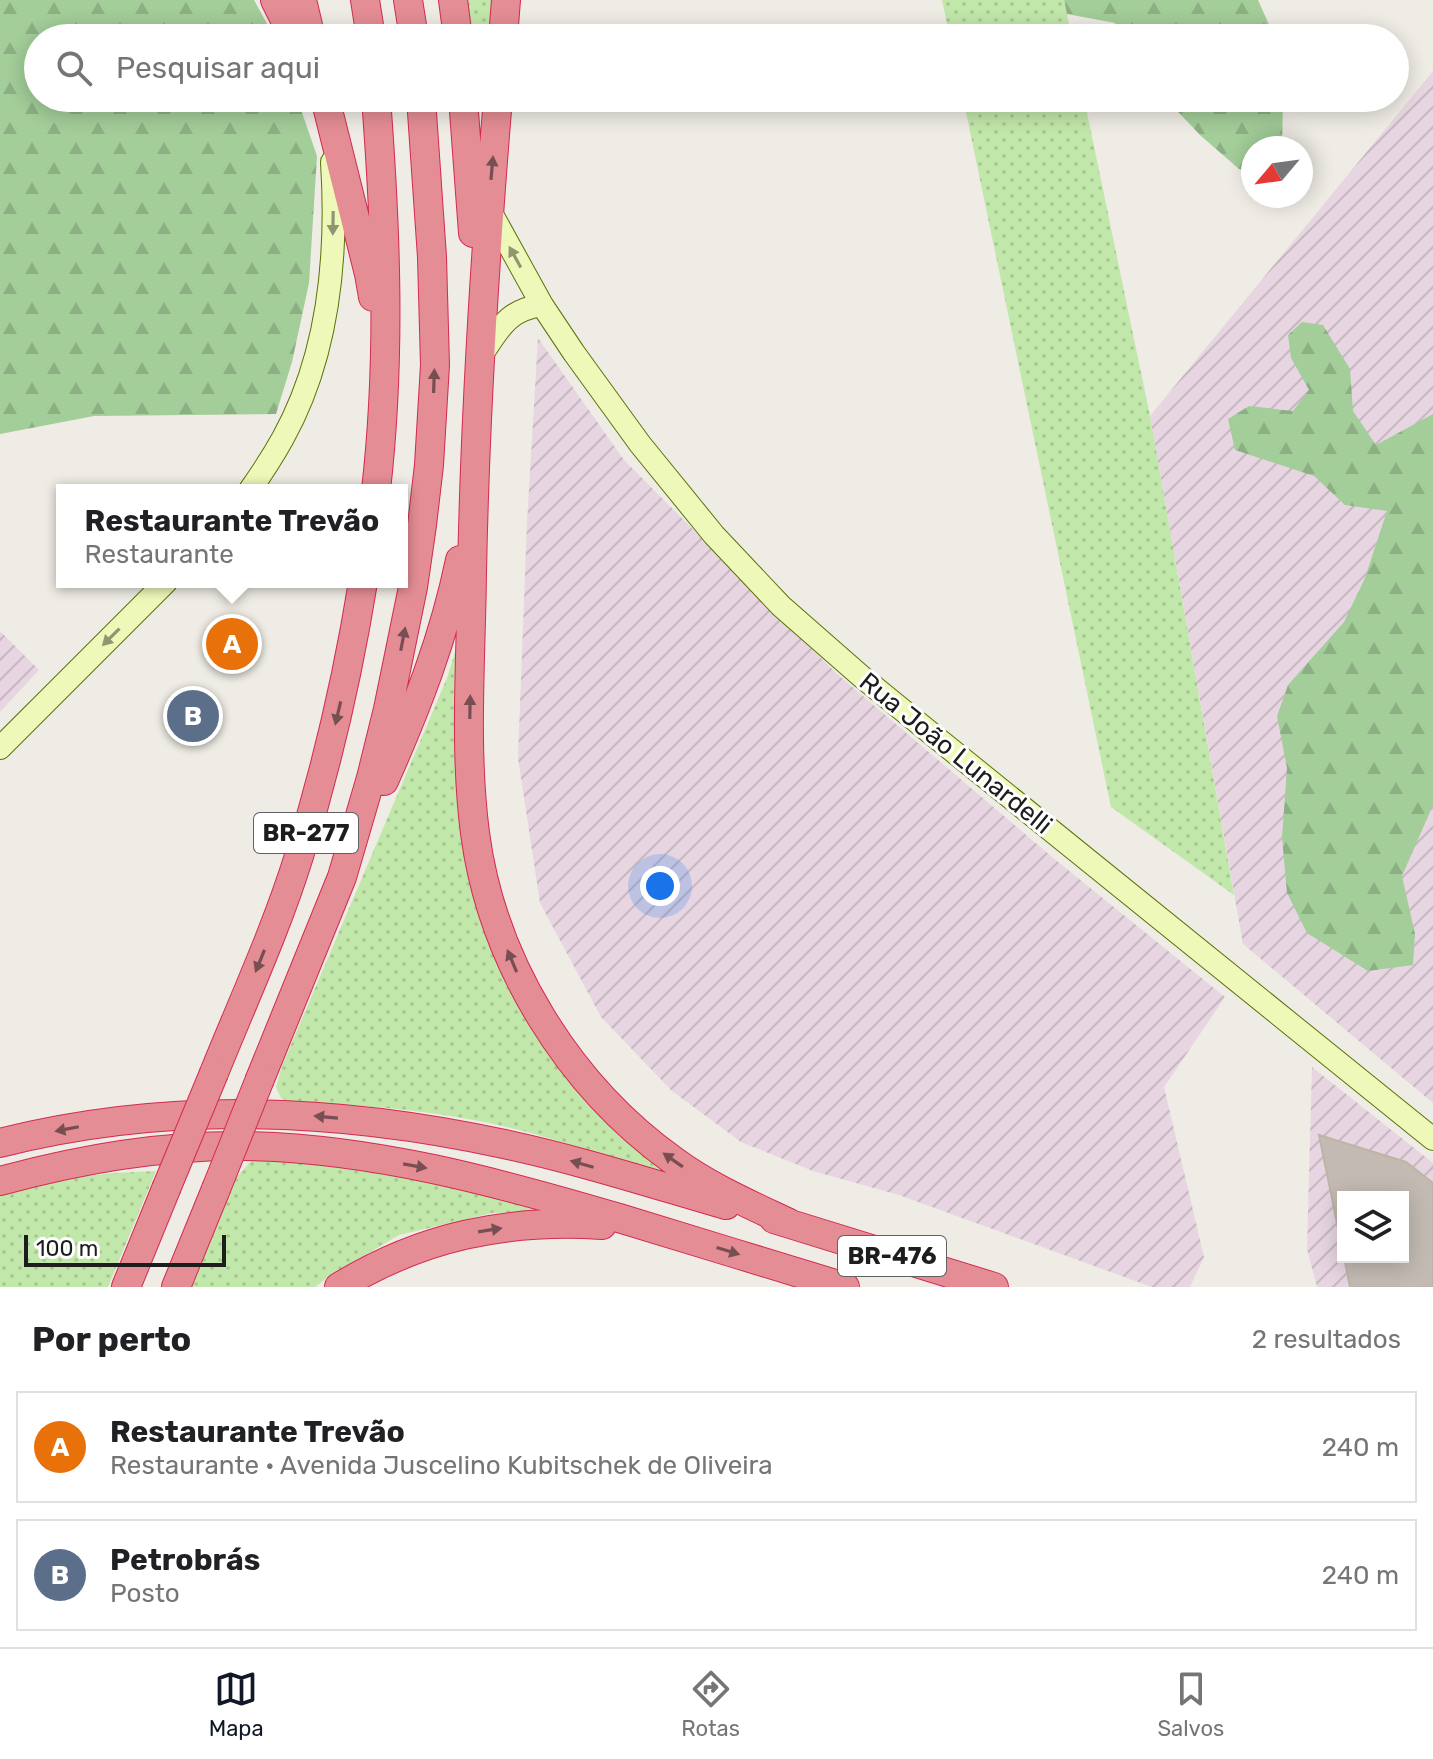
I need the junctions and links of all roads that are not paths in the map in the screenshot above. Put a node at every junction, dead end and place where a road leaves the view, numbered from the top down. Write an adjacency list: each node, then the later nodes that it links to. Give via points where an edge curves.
1 (275, 0): 7 (highway)
2 (302, 0): 8 (highway)
3 (365, 0): 9 (highway)
4 (408, 0): 10 (highway)
5 (453, 0): 11 (highway)
6 (506, 0): 12 (highway)
7 (287, 24)
8 (308, 24)
9 (369, 24)
10 (412, 24)
11 (456, 24)
12 (504, 24)
13 (326, 112): 24 (street, one-way to 24, via 334,226 322,328 312,371 285,436)
14 (327, 112): 22 (highway, via 371,283)
15 (377, 112): 22 (highway, via 387,308)
16 (422, 112): 29 (highway, BR-277, one-way to 16, via 401,649 429,465 435,311)
17 (464, 112): 21 (highway)
18 (497, 112): 19 (highway, one-way to 18)
19 (489, 209): 20 (street, Rua João Lunardelli, one-way to 19); 21 (highway)
20 (542, 305): 21 (street, via 507,319); 30 (street, Rua João Lunardelli, via 668,480 781,606)
21 (479, 358): 23 (highway)
22 (384, 406): 25 (highway)
23 (474, 473): 29 (highway, via 447,618 406,732); 33 (highway, one-way to 23, via 714,1186 642,1137 576,1067 519,977 484,883 475,836 469,751)
24 (254, 484)
25 (377, 484)
26 (160, 588): 28 (street, one-way to 28)
27 (362, 588): 35 (highway, BR-277, one-way to 35, bridge, via 341,700 299,858)
28 (0, 748)
29 (342, 877): 36 (highway, BR-277, bridge)
30 (1433, 1139)
31 (0, 1143): 33 (highway, one-way to 31, via 507,1144 385,1123 288,1114 162,1116)
32 (0, 1181): 34 (highway, one-way to 34, via 142,1152 279,1148 470,1176)
33 (791, 1224): 39 (highway, BR-476)
34 (654, 1229): 37 (highway, one-way to 34, via 407,1252 487,1229 565,1223); 38 (highway, BR-476, one-way to 38)
35 (126, 1287)
36 (176, 1287)
37 (339, 1287)
38 (845, 1287)
39 (994, 1287)

